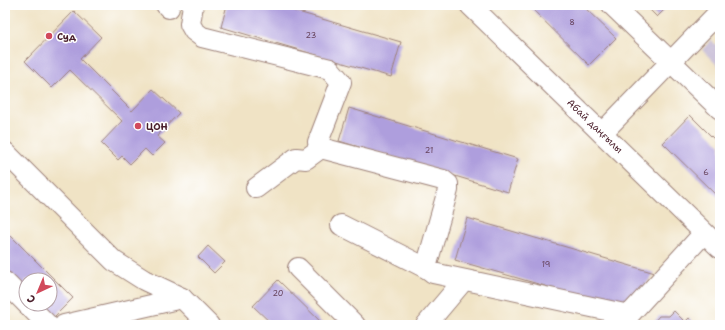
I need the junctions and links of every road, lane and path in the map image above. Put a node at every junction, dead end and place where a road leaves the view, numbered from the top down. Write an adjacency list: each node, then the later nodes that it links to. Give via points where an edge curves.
1 (193, 5): 8 (street, via 190,24 202,37 330,69 336,75 341,82 318,142)
2 (470, 5): 7 (street, Абай даңғылы)
3 (612, 5): 5 (street)
4 (720, 11): 5 (street)
5 (671, 62): 6 (street); 7 (street)
6 (720, 109)
7 (602, 133): 12 (street, Абай даңғылы)
8 (321, 148): 10 (street, via 306,159 296,158); 15 (street, via 443,180 448,184 427,264)
9 (5, 152): 19 (street, via 114,261 144,280)
10 (256, 188)
11 (341, 225): 15 (street)
12 (704, 232): 13 (street, Абай даңғылы); 21 (street)
13 (720, 248)
14 (298, 268): 25 (street)
15 (428, 269): 16 (street, via 433,273)
16 (464, 280): 21 (street); 26 (street)
17 (5, 282): 18 (street)
18 (18, 294)
19 (182, 298): 22 (street); 24 (street)
20 (36, 312): 23 (street)
21 (625, 320)
22 (202, 323)
23 (48, 325)
24 (64, 325)
25 (355, 325)
26 (426, 325)

